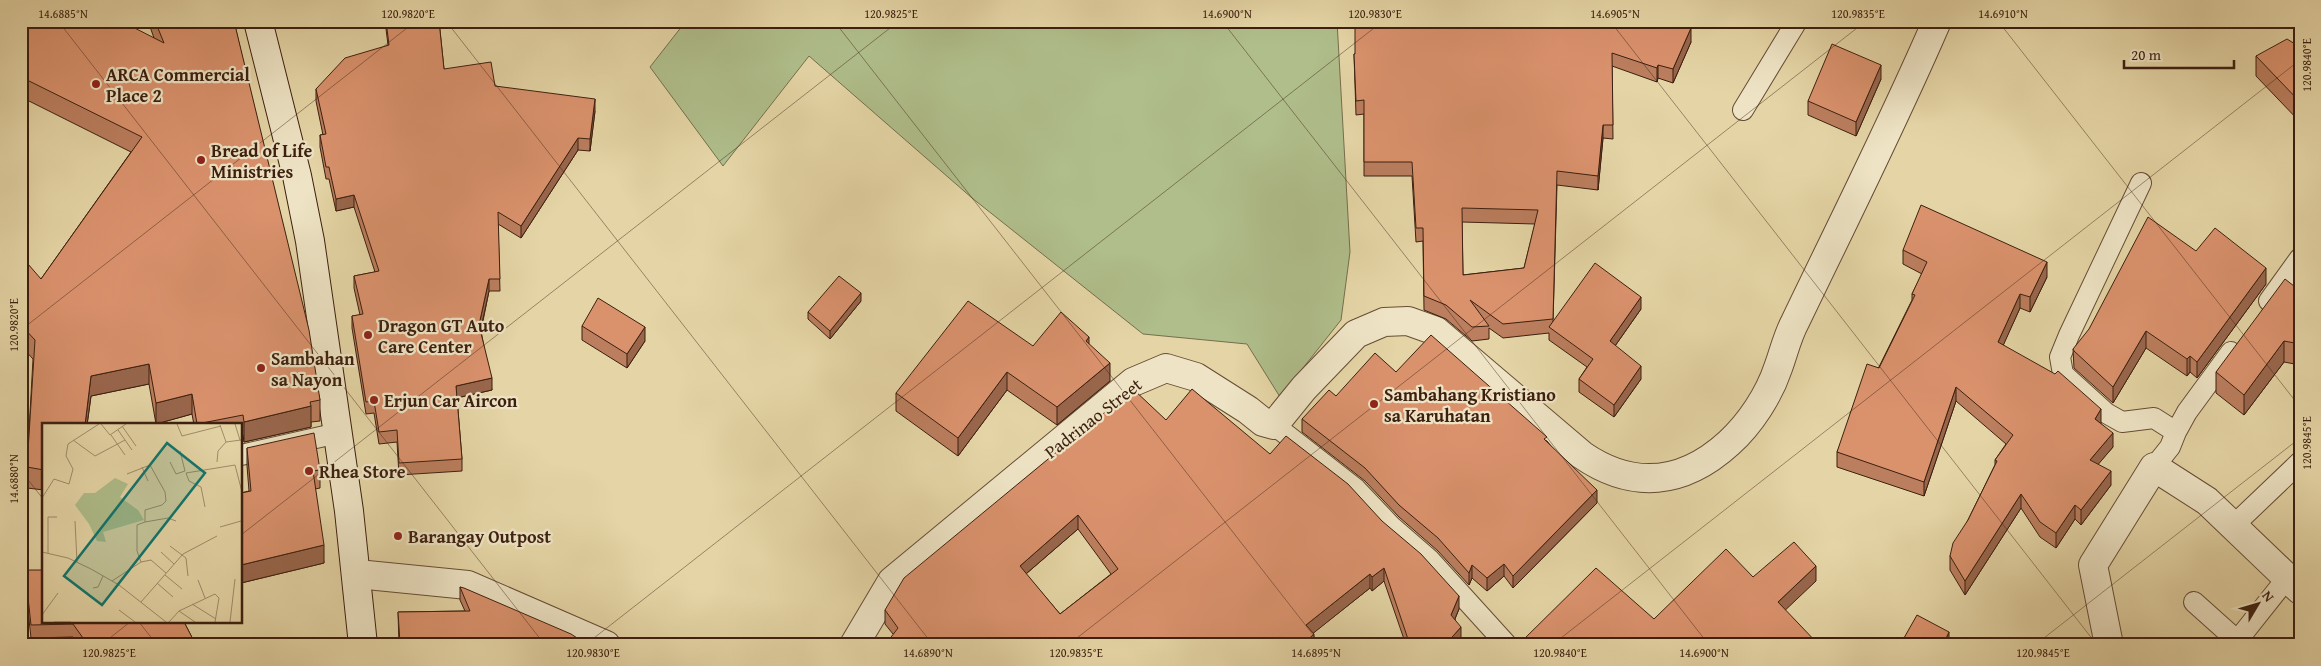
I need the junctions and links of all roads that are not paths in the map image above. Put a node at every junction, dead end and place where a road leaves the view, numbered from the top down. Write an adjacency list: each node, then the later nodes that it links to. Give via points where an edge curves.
1 (1797, 21): 4 (lane)
2 (1936, 21): 7 (street, via 1903,101 1788,336 1768,392 1729,443 1683,474 1635,479 1600,468 1436,330 1408,321 1384,322 1356,334)
3 (259, 22): 9 (street, via 310,241)
4 (1743, 110)
5 (2142, 183): 8 (lane, via 2060,357 2063,374 2106,413 2122,422 2154,418)
6 (2300, 258): 8 (lane, via 2187,412)
7 (1274, 425): 20 (street, Padrinao Street, via 1263,422 1196,377 1181,372 1166,368 1133,382 892,581); 21 (lane, via 1356,489 1429,559)
8 (2176, 432): 12 (lane, via 2170,447)
9 (338, 433): 10 (lane); 14 (street)
10 (242, 454)
11 (2300, 462): 13 (lane)
12 (2154, 467): 13 (street, via 2207,500); 22 (street, via 2093,565)
13 (2233, 526): 15 (street)
14 (357, 574): 18 (street); 19 (street, via 468,585)
15 (2294, 584): 17 (lane)
16 (2194, 602): 17 (lane)
17 (2239, 643)
18 (362, 645)
19 (606, 645)
20 (854, 645)
21 (1508, 645)
22 (2109, 645)

